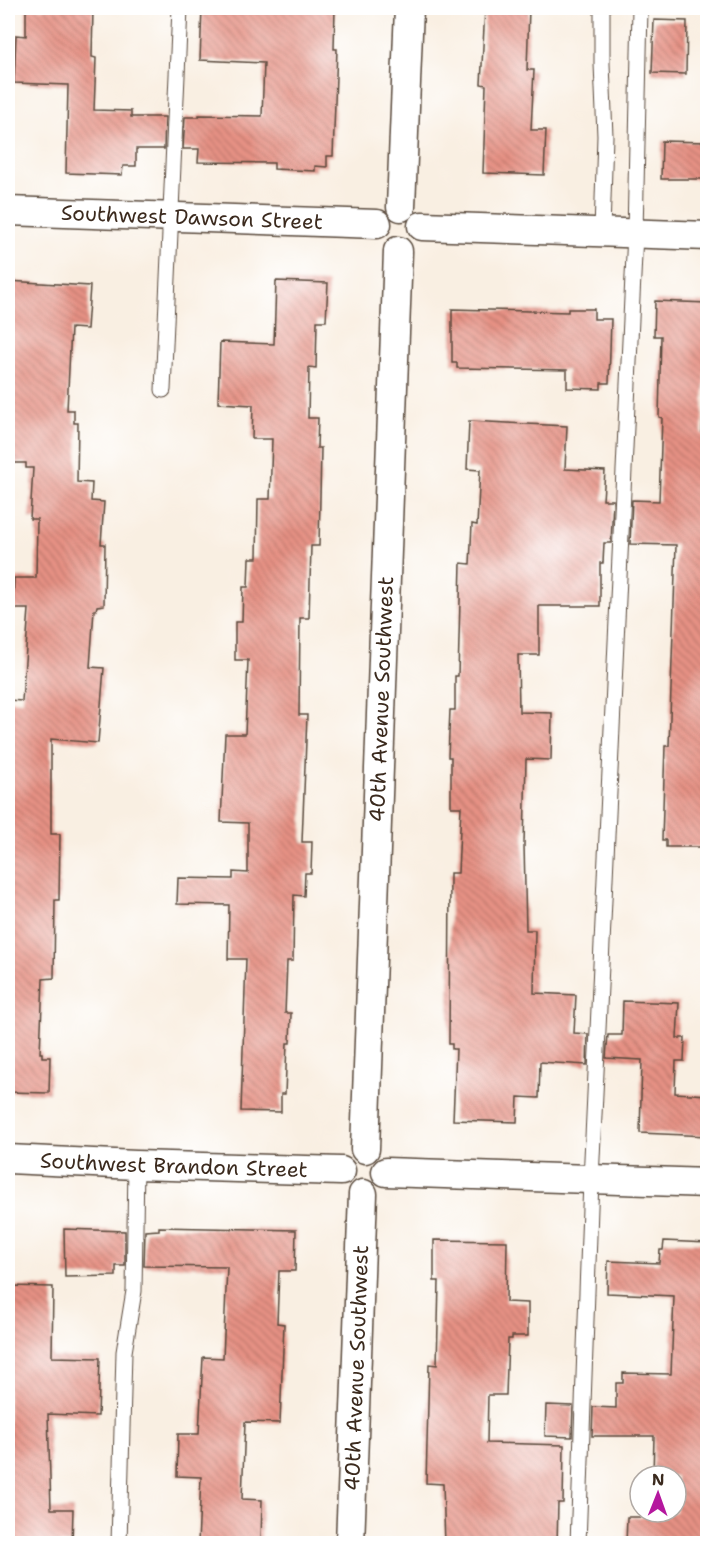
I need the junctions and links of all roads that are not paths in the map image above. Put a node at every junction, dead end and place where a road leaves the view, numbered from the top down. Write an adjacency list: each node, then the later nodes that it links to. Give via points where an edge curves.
1 (180, 8): 7 (lane)
2 (409, 8): 5 (street)
3 (603, 8): 10 (lane)
4 (640, 8): 11 (lane)
5 (401, 207): 8 (street, via 391,207); 9 (street, via 413,210)
6 (8, 211): 7 (street, Southwest Dawson Street)
7 (171, 217): 8 (street, Southwest Dawson Street); 14 (lane)
8 (377, 224): 13 (street, via 383,244)
9 (422, 226): 10 (street); 13 (street, via 415,245)
10 (602, 231): 11 (street)
11 (635, 232): 12 (street); 20 (lane)
12 (708, 236)
13 (398, 251): 15 (street, 40th Avenue Southwest)
14 (163, 390)
15 (365, 1149): 18 (street, via 349,1155); 19 (street, via 378,1154)
16 (8, 1160): 17 (street, Southwest Brandon Street)
17 (136, 1165): 18 (street, Southwest Brandon Street); 23 (lane, via 134,1291 124,1352)
18 (341, 1171): 22 (street, via 346,1187)
19 (386, 1172): 20 (street); 22 (street, via 379,1188)
20 (591, 1180): 21 (street); 25 (lane)
21 (708, 1183)
22 (363, 1194): 24 (street, 40th Avenue Southwest)
23 (119, 1544)
24 (350, 1544)
25 (578, 1544)

